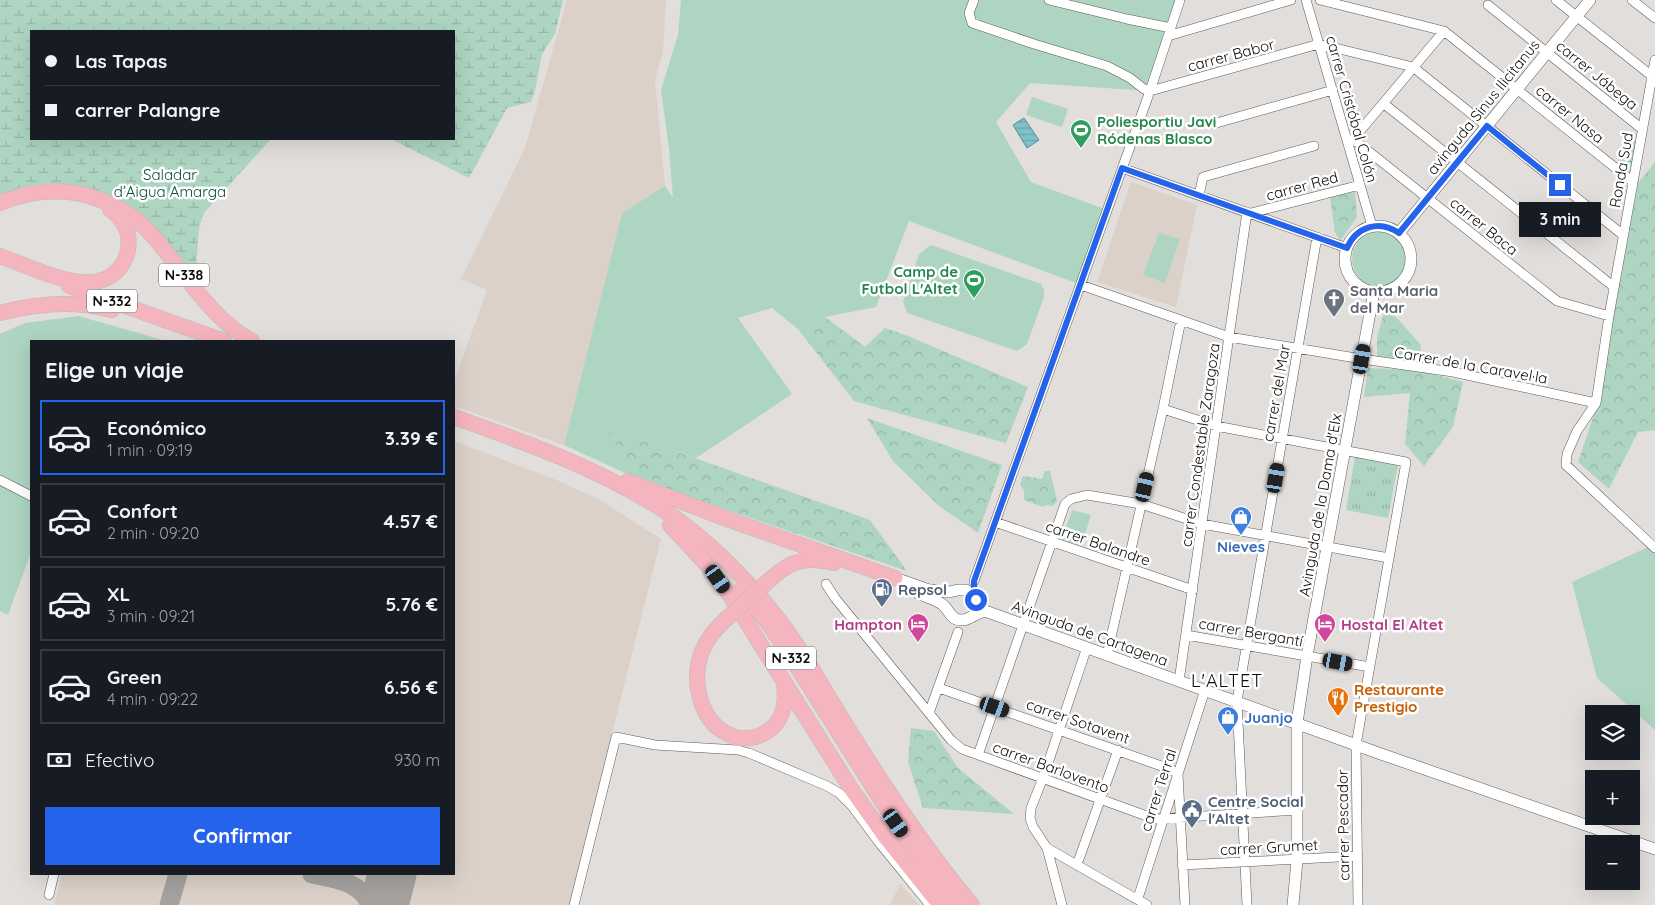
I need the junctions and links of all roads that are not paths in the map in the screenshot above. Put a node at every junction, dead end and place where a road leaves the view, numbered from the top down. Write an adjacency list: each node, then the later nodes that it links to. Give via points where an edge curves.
1 (974, 0): 22 (street, via 969,13 972,23 1107,66)
2 (1049, 0): 14 (street)
3 (1180, 0): 14 (street)
4 (1291, 0): 14 (street)
5 (1306, 0): 15 (street, carrer Cristóbal Colón)
6 (1320, 0): 13 (street)
7 (1556, 0): 11 (street)
8 (1590, 0): 11 (main road, avinguda Sinus Ilicitanus)
9 (1632, 0): 12 (street)
10 (1488, 5): 16 (street, carrer Jábega)
11 (1577, 17): 16 (main road, avinguda Sinus Ilicitanus); 19 (street)
12 (1655, 18)
13 (1444, 31): 18 (street); 21 (street, carrer Nasa)
14 (1169, 32): 22 (street)
15 (1319, 44): 18 (street); 20 (street, carrer Cristóbal Colón); 22 (street, carrer Babor)
16 (1547, 53): 21 (main road, avinguda Sinus Ilicitanus); 26 (street, carrer Jábega)
17 (1655, 60): 19 (street, Ronda Sud)
18 (1414, 67): 23 (street); 25 (street)
19 (1652, 76): 26 (street, Ronda Sud)
20 (1333, 90): 24 (street); 27 (street, carrer Cristóbal Colón)
21 (1517, 90): 25 (main road, avinguda Sinus Ilicitanus); 31 (street, carrer Nasa)
22 (1150, 91): 30 (street)
23 (1383, 103): 27 (street); 29 (street)
24 (1213, 124)
25 (1487, 126): 29 (main road, avinguda Sinus Ilicitanus); 40 (street)
26 (1642, 129): 31 (street, Ronda Sud)
27 (1351, 142): 32 (street, carrer Cristóbal Colón); 34 (street, carrer Baca)
28 (1314, 146): 33 (street, via 1203,177)
29 (1457, 162): 34 (main road, avinguda Sinus Ilicitanus); 45 (street)
30 (1122, 168): 33 (street); 44 (street)
31 (1633, 182): 40 (street, Ronda Sud)
32 (1360, 185): 37 (street, carrer Red); 38 (street, carrer Cristóbal Colón)
33 (1199, 195): 37 (street)
34 (1428, 199): 39 (main road, avinguda Sinus Ilicitanus); 48 (street, carrer Baca, via 1557,301)
35 (0, 203): 53 (highway, N-338, via 32,193 64,191 97,198 118,207 150,233 219,316)
36 (0, 208): 43 (highway, via 25,199 53,195 96,202 121,219 128,234 129,248 124,262 112,276 98,281 80,282)
37 (1249, 213): 41 (street); 50 (street, carrer Condestable Zaragoza)
38 (1372, 226): 39 (main road, via 1386,226); 42 (main road, via 1357,234)
39 (1399, 233): 46 (main road, via 1410,249 1407,274 1393,288)
40 (1623, 235): 45 (street, Ronda Sud)
41 (1317, 237): 42 (street); 54 (street, carrer del Mar)
42 (1347, 248): 46 (main road, via 1345,258 1349,274 1359,286)
43 (0, 257): 52 (highway, N-332, via 58,282)
44 (1081, 285): 49 (street, Carrer de la Caravel·la); 67 (street)
45 (1614, 287): 48 (street, Ronda Sud)
46 (1374, 292): 55 (main road, Avinguda de la Dama d'Elx)
47 (0, 313): 51 (highway, via 45,303 81,304 118,311)
48 (1608, 316): 56 (street, Ronda Sud)
49 (1181, 320): 50 (street, Carrer de la Caravel·la); 57 (street)
50 (1229, 336): 54 (street, Carrer de la Caravel·la); 59 (street, carrer Condestable Zaragoza)
51 (198, 340)
52 (221, 340)
53 (250, 340)
54 (1298, 348): 55 (street, Carrer de la Caravel·la); 61 (street, carrer del Mar)
55 (1362, 359): 56 (street, Carrer de la Caravel·la, via 1454,372); 62 (main road, Avinguda de la Dama d'Elx)
56 (1596, 403): 73 (street, via 1577,430 1566,464)
57 (1163, 409): 59 (street); 66 (street)
58 (455, 417): 63 (highway, N-332)
59 (1216, 426): 61 (street); 68 (street, carrer Condestable Zaragoza)
60 (455, 427): 69 (highway, N-332, via 583,476 630,498)
61 (1282, 439): 62 (street); 70 (street, carrer del Mar)
62 (1345, 451): 72 (main road, Avinguda de la Dama d'Elx); 74 (street, carrer Pescador, via 1406,462)
63 (583, 466): 76 (highway); 124 (highway, N-332, via 674,518 709,546 756,593 800,650 919,837)
64 (0, 480): 65 (street)
65 (30, 495)
66 (1142, 504): 68 (street); 71 (street, via 1087,495 1071,499 1065,504); 75 (street)
67 (995, 522): 71 (street, carrer Balandre); 77 (street)
68 (1202, 524): 70 (street); 80 (street, carrer Condestable Zaragoza)
69 (670, 525): 90 (highway, via 718,579); 123 (highway, N-332, via 720,568 768,623 888,811)
70 (1266, 536): 72 (street); 85 (street, carrer del Mar)
71 (1053, 542): 75 (street, carrer Balandre); 83 (street)
72 (1328, 546): 74 (street); 88 (main road, Avinguda de la Dama d'Elx)
73 (1655, 548)
74 (1389, 558): 89 (street, carrer Pescador)
75 (1127, 567): 80 (street, carrer Balandre); 87 (street)
76 (888, 579): 79 (main road, via 929,590); 81 (main road, via 936,600); 90 (highway, bridge, via 812,560 790,565 716,628 701,653 697,672 700,700 709,719 731,736 742,739 768,732 782,715)
77 (974, 581): 79 (street, via 967,589); 82 (street)
78 (826, 584): 94 (street, carrer Barlovento)
79 (958, 590): 81 (main road, via 948,599); 82 (main road, Avinguda de Cartagena, via 969,592)
80 (1193, 590): 84 (street, carrer Condestable Zaragoza)
81 (946, 608): 82 (main road)
82 (972, 611): 83 (main road, Avinguda de Cartagena); 93 (street, via 956,622 958,632)
83 (1023, 625): 86 (main road, Avinguda de Cartagena); 96 (street)
84 (1186, 635): 85 (street, carrer Bergantí); 91 (street, carrer Condestable Zaragoza)
85 (1247, 645): 88 (street, carrer Bergantí); 95 (street, carrer del Mar)
86 (1087, 647): 87 (main road, Avinguda de Cartagena); 99 (street)
87 (1107, 655): 91 (main road, Avinguda de Cartagena)
88 (1307, 656): 89 (street, carrer Bergantí); 98 (main road, Avinguda de la Dama d'Elx)
89 (1370, 667): 100 (street, carrer Pescador)
90 (783, 680): 122 (highway, via 850,787)
91 (1179, 681): 92 (main road, Avinguda de Cartagena)
92 (1205, 690): 95 (main road, Avinguda de Cartagena); 103 (street, carrer Terral)
93 (938, 691): 94 (street, via 928,700); 96 (street, carrer Sotavent); 97 (street)
94 (917, 699): 97 (street, carrer Barlovento)
95 (1237, 702): 98 (main road, Avinguda de Cartagena); 107 (street, carrer del Mar)
96 (995, 707): 99 (street, carrer Sotavent); 102 (street)
97 (929, 713): 102 (street, carrer Barlovento, via 956,745)
98 (1297, 723): 100 (main road, Avinguda de Cartagena); 106 (main road, Avinguda de la Dama d'Elx)
99 (1059, 729): 101 (street, carrer Sotavent); 104 (street)
100 (1356, 745): 111 (main road, Avinguda de Cartagena); 112 (street, carrer Pescador)
101 (1118, 750): 103 (street, carrer Sotavent); 105 (street)
102 (978, 755): 104 (street, carrer Barlovento)
103 (1178, 774): 108 (street); 109 (street, carrer Terral)
104 (1043, 778): 105 (street, carrer Barlovento); 110 (street, via 1030,808 1030,818)
105 (1100, 799): 109 (street, carrer Barlovento, via 1155,818); 113 (street)
106 (1298, 810): 107 (street, carrer Barlovento); 114 (main road, Avinguda de la Dama d'Elx)
107 (1242, 813): 108 (street, carrer Barlovento); 115 (street, carrer del Mar)
108 (1179, 816): 109 (street, carrer Barlovento); 116 (street)
109 (1164, 818): 119 (street, carrer Terral)
110 (1047, 848): 119 (street); 125 (street)
111 (1655, 849)
112 (1358, 856): 114 (street, carrer Grumet); 130 (street, carrer Pescador)
113 (1079, 860)
114 (1297, 860): 115 (street, carrer Grumet); 129 (main road, Avinguda de la Dama d'Elx)
115 (1245, 862): 116 (street, carrer Grumet); 128 (street, carrer del Mar)
116 (1182, 865): 127 (street)
117 (54, 875): 118 (street)
118 (49, 895)
119 (1138, 898): 126 (street)
120 (574, 905): 121 (street, via 616,737 655,745 738,750 834,790 852,806)
121 (930, 905)
122 (940, 905)
123 (958, 905)
124 (972, 905)
125 (1062, 905)
126 (1147, 905)
127 (1185, 905)
128 (1247, 905)
129 (1293, 905)
130 (1358, 905)

